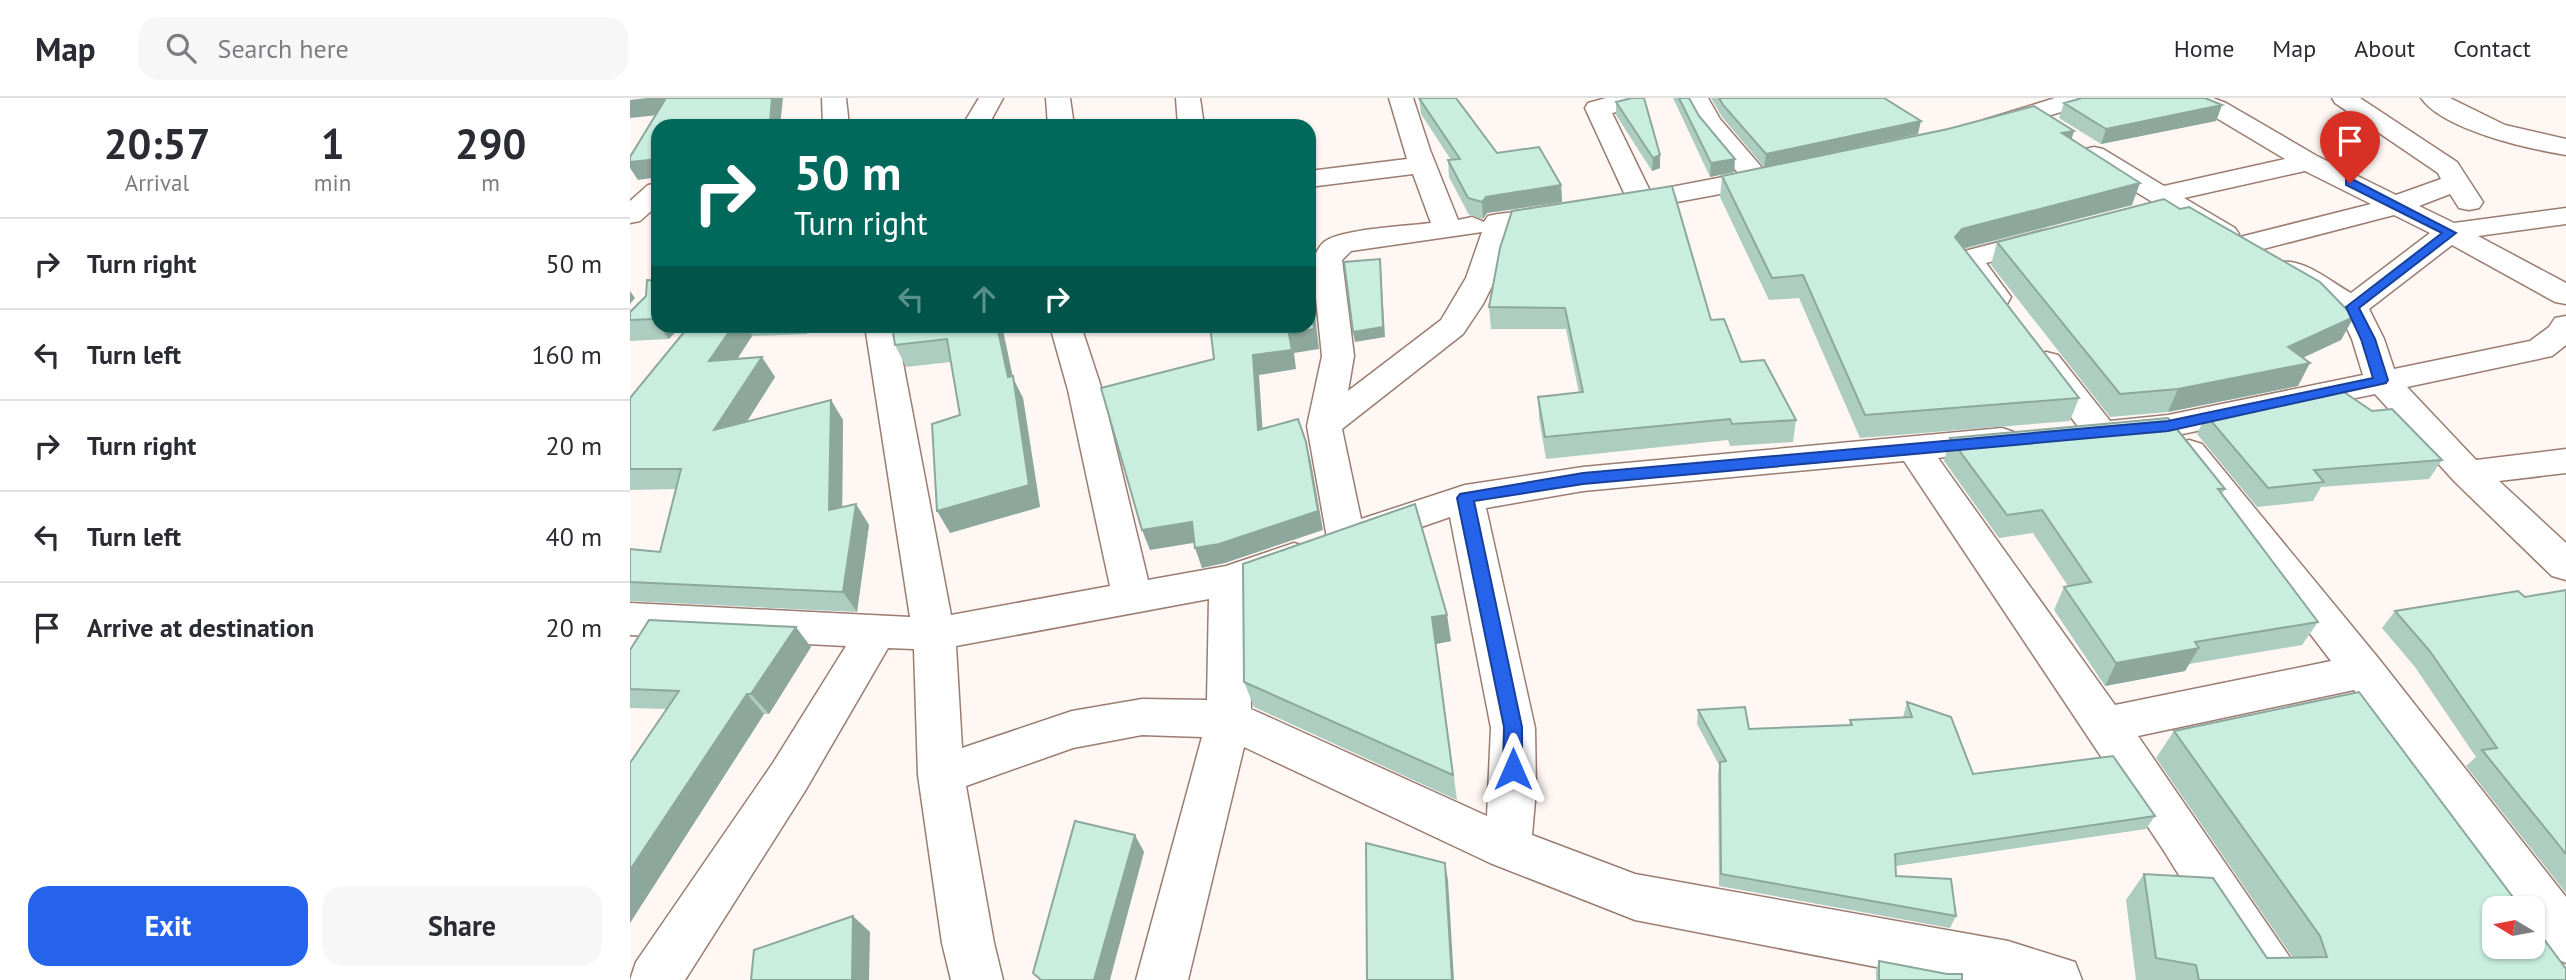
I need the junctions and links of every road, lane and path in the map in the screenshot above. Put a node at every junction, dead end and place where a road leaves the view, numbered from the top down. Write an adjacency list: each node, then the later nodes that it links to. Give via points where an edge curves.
1 (834, 98): 14 (street)
2 (990, 98): 15 (street)
3 (1058, 98): 16 (street)
4 (1188, 98): 17 (street)
5 (1401, 98): 21 (street)
6 (1618, 98): 29 (street, via 1622,104 1597,108)
7 (1696, 98): 24 (street, via 1709,122)
8 (2004, 98): 13 (street)
9 (2081, 98): 13 (street)
10 (2190, 98): 20 (street, via 2217,108)
11 (2344, 98): 26 (street, via 2448,168)
12 (2433, 98): 19 (street, via 2462,116 2519,137)
13 (2033, 114): 18 (street); 31 (street)
14 (836, 119)
15 (979, 119)
16 (1060, 119)
17 (1190, 119)
18 (1971, 131)
19 (2566, 147)
20 (2308, 162): 30 (street); 31 (street)
21 (1422, 166): 23 (street); 36 (street)
22 (1794, 171): 24 (street)
23 (1316, 178)
24 (1756, 179): 29 (street)
25 (630, 183): 27 (street)
26 (2455, 183): 30 (street); 35 (street)
27 (651, 188)
28 (651, 196): 32 (street)
29 (1641, 201): 34 (street)
30 (2392, 204): 38 (street); 39 (street, via 2370,214)
31 (2157, 205): 39 (street)
32 (630, 215)
33 (2566, 216): 35 (street)
34 (1498, 222): 36 (street); 46 (street, via 1494,243 1463,313 1452,327)
35 (2495, 224): 38 (street)
36 (1448, 230): 46 (street, via 1343,243 1333,249 1327,260 1338,356)
37 (2071, 232): 48 (street, via 1967,259)
38 (2450, 233): 40 (street); 41 (street)
39 (2244, 245): 41 (street)
40 (2566, 295)
41 (2352, 307): 45 (street)
42 (2564, 332): 45 (street, via 2541,349)
43 (881, 333): 59 (street)
44 (1068, 333): 56 (street)
45 (2381, 380): 47 (street); 51 (street)
46 (1324, 426): 53 (street)
47 (2168, 426): 48 (street); 61 (street)
48 (2100, 432): 49 (street)
49 (1913, 448): 52 (street, via 1583,479); 63 (street)
50 (2566, 461): 51 (street)
51 (2469, 473): 54 (street)
52 (1465, 498): 53 (street); 65 (street, via 1513,727)
53 (1346, 538): 55 (street)
54 (2566, 566)
55 (1229, 580): 56 (street); 62 (street)
56 (1133, 598): 59 (street)
57 (642, 620): 58 (street); 60 (street)
58 (877, 631): 59 (street); 67 (street, via 789,777)
59 (934, 634): 64 (street)
60 (630, 660)
61 (2364, 671): 63 (street); 66 (street)
62 (1228, 719): 64 (street, via 1142,716 1083,728); 65 (street); 69 (street)
63 (2105, 725): 71 (street)
64 (941, 775): 68 (street)
65 (1507, 848): 70 (street, via 1635,898 2008,967)
66 (2566, 938)
67 (655, 980)
68 (977, 980)
69 (1162, 980)
70 (2056, 980)
71 (2274, 980)

